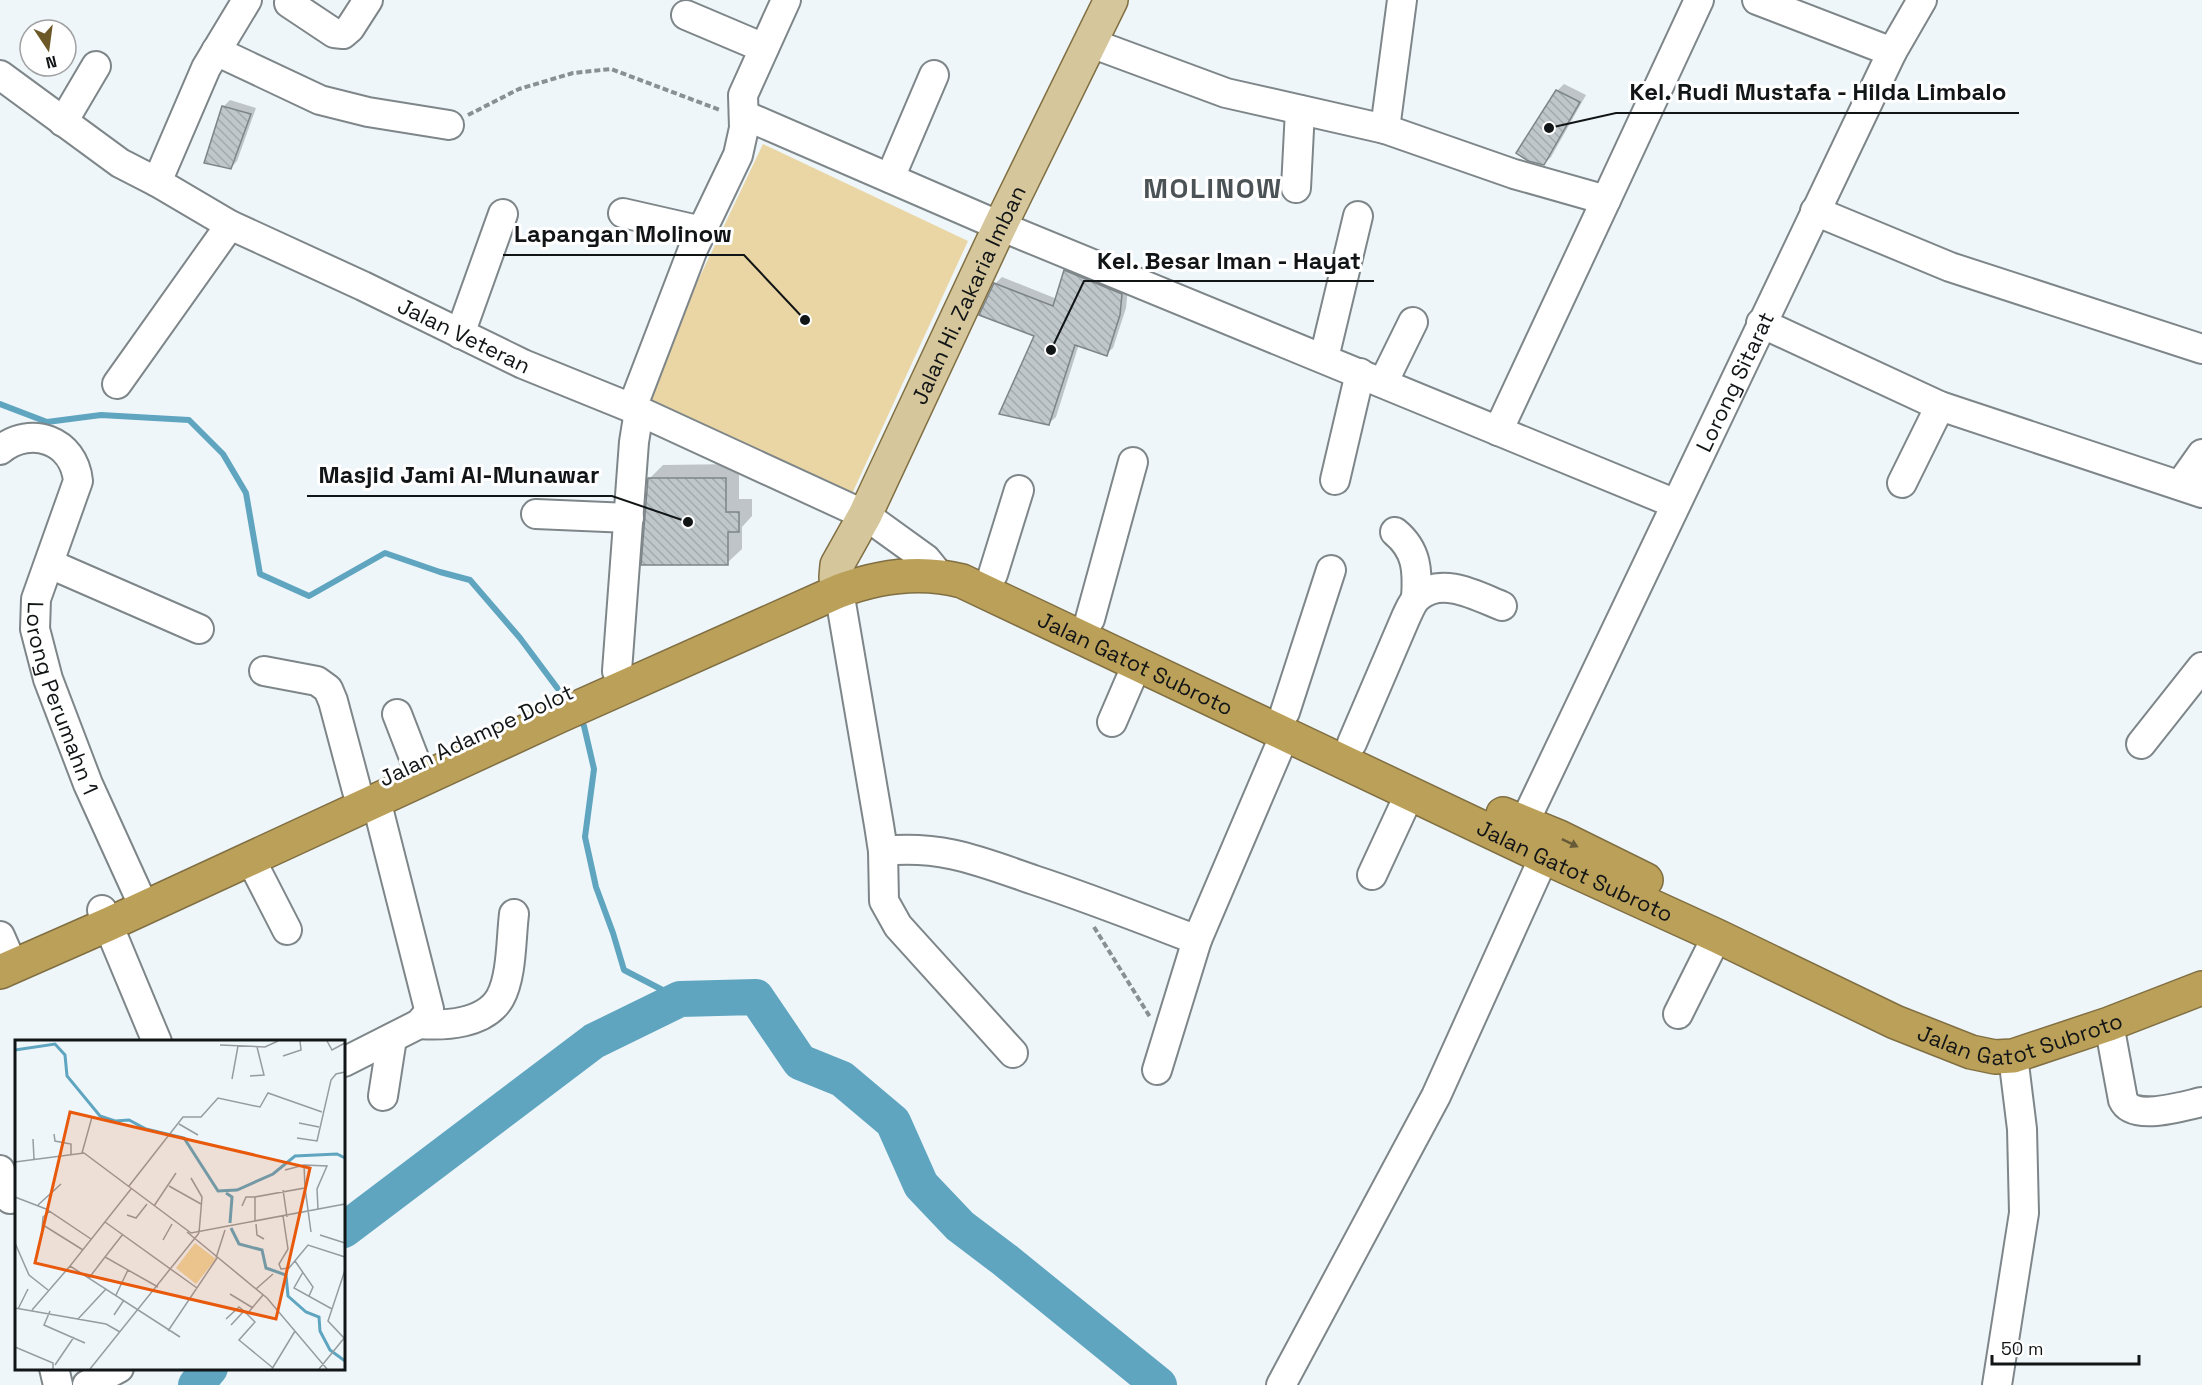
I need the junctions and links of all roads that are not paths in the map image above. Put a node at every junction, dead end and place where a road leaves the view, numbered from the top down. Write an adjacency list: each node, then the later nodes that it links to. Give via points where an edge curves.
1 (247, 0): 13 (street)
2 (368, 0): 9 (street, via 343,34 334,33)
3 (786, 0): 12 (street)
4 (1111, 0): 11 (main road, Jalan Hi. Zakaria Imban)
5 (1401, 0): 22 (street)
6 (1699, 0): 26 (street)
7 (1757, 0): 14 (street)
8 (1922, 0): 14 (street, Lorong Sitarat)
9 (287, 1)
10 (686, 15): 12 (street)
11 (1090, 43): 18 (street, via 1226,93); 32 (main road, Jalan Hi. Zakaria Imban)
12 (764, 48): 19 (street)
13 (216, 51): 21 (street, via 320,100); 24 (street)
14 (1892, 52): 27 (street, Lorong Sitarat)
15 (96, 66): 20 (street)
16 (0, 75): 20 (street, Jalan Veteran)
17 (934, 75): 23 (street)
18 (1300, 110): 22 (street); 25 (street)
19 (733, 112): 23 (street); 33 (street, via 742,142)
20 (63, 122): 24 (street, Jalan Veteran, via 120,163)
21 (448, 125)
22 (1385, 129): 26 (street, via 1514,174)
23 (890, 178): 32 (street)
24 (157, 182): 31 (street, Jalan Veteran)
25 (1296, 188)
26 (1606, 200): 43 (street)
27 (1815, 211): 35 (street, Lorong Sitarat); 37 (street, via 1950,267)
28 (623, 213): 33 (street)
29 (503, 214): 36 (street)
30 (1358, 216): 38 (street)
31 (230, 225): 36 (street, Jalan Veteran); 40 (street)
32 (1000, 226): 38 (street); 53 (main road, Jalan Hi. Zakaria Imban)
33 (702, 231): 42 (street)
34 (1413, 322): 39 (street)
35 (1761, 323): 41 (street); 51 (street, Lorong Sitarat)
36 (460, 334): 42 (street, Jalan Veteran)
37 (2202, 349)
38 (1324, 358): 39 (street)
39 (1372, 378): 43 (street); 47 (street)
40 (117, 384)
41 (1940, 406): 48 (street); 50 (street)
42 (635, 409): 53 (street, Jalan Veteran); 54 (street)
43 (1498, 431): 51 (street)
44 (0, 450): 56 (street, Lorong Perumahn 1, via 26,437 39,437 62,448 77,467 78,481)
45 (2202, 454): 50 (street)
46 (1133, 462): 62 (street)
47 (1335, 480)
48 (1902, 483)
49 (1019, 490): 57 (street)
50 (2193, 490)
51 (1676, 504): 78 (street, Lorong Sitarat)
52 (536, 514): 54 (street)
53 (865, 515): 57 (street, Jalan Veteran); 59 (main road, Jalan Hi. Zakaria Imban, via 837,564)
54 (629, 518): 67 (street)
55 (1395, 532): 60 (street, via 1406,541 1414,558 1418,576)
56 (50, 564): 63 (street); 83 (street, Lorong Perumahn 1, via 36,599 35,628 48,679 87,784)
57 (957, 570): 59 (highway, Jalan Adampe Dolot); 62 (highway, Jalan Gatot Subroto)
58 (1331, 570): 72 (street)
59 (838, 584): 67 (highway, Jalan Adampe Dolot); 68 (highway, Jalan Adampe Dolot); 79 (street)
60 (1416, 598): 61 (street, via 1430,589 1446,587); 73 (street)
61 (1502, 606)
62 (1070, 617): 64 (highway, Jalan Gatot Subroto); 72 (highway, Jalan Gatot Subroto)
63 (199, 629)
64 (1137, 664): 71 (street); 72 (highway, Jalan Gatot Subroto)
65 (2202, 667): 74 (street)
66 (264, 671): 77 (street, via 317,681 328,689)
67 (617, 671): 68 (highway, Jalan Adampe Dolot)
68 (588, 693): 69 (highway, Jalan Adampe Dolot)
69 (555, 708): 75 (highway, Jalan Adampe Dolot); 77 (highway, Jalan Adampe Dolot)
70 (397, 714): 75 (street)
71 (1112, 722)
72 (1285, 723): 73 (highway, Jalan Gatot Subroto); 76 (highway, Jalan Gatot Subroto); 88 (street)
73 (1352, 743): 78 (highway, Jalan Gatot Subroto)
74 (2141, 744)
75 (416, 763): 77 (highway, Jalan Adampe Dolot)
76 (1410, 793): 78 (highway, Jalan Gatot Subroto); 82 (street)
77 (367, 795): 81 (highway, Jalan Adampe Dolot); 83 (highway, Jalan Adampe Dolot); 94 (street, via 429,1009)
78 (1519, 833): 80 (highway, Jalan Gatot Subroto); 93 (highway, Jalan Gatot Subroto, one-way to 93, via 1559,837)
79 (883, 851): 88 (street, via 918,849 959,855 1072,892); 98 (street, via 884,901 891,917)
80 (1544, 857): 87 (highway, Jalan Gatot Subroto); 108 (street, via 1436,1096)
81 (250, 858): 83 (highway, Jalan Adampe Dolot); 86 (street)
82 (1372, 875)
83 (139, 899): 85 (highway, Jalan Adampe Dolot)
84 (514, 914): 94 (street, via 506,983 499,999 484,1013 461,1022)
85 (106, 917): 89 (highway, Jalan Adampe Dolot); 97 (street)
86 (287, 930)
87 (1717, 936): 92 (street); 93 (highway, Jalan Gatot Subroto)
88 (1197, 940): 99 (street)
89 (2, 954)
90 (2202, 966): 93 (highway, Jalan Gatot Subroto, via 2094,1010 2023,1032 1970,1031)
91 (2202, 988): 95 (highway, Jalan Gatot Subroto)
92 (1678, 1014)
93 (1906, 1016): 101 (highway, Jalan Gatot Subroto, via 1971,1052 1995,1057)
94 (419, 1024): 96 (street)
95 (2109, 1024): 101 (highway, Jalan Gatot Subroto); 103 (street, via 2126,1107 2158,1110)
96 (392, 1038): 100 (street); 102 (street)
97 (157, 1040)
98 (1013, 1053)
99 (1162, 1057)
100 (345, 1062)
101 (2015, 1068): 111 (street, via 2024,1157 2024,1213)
102 (383, 1096)
103 (2202, 1102)
104 (0, 1170): 105 (street)
105 (14, 1205)
106 (54, 1370): 109 (street)
107 (115, 1370): 110 (street)
108 (1282, 1381)
109 (58, 1385)
110 (87, 1385)
111 (1997, 1385)

